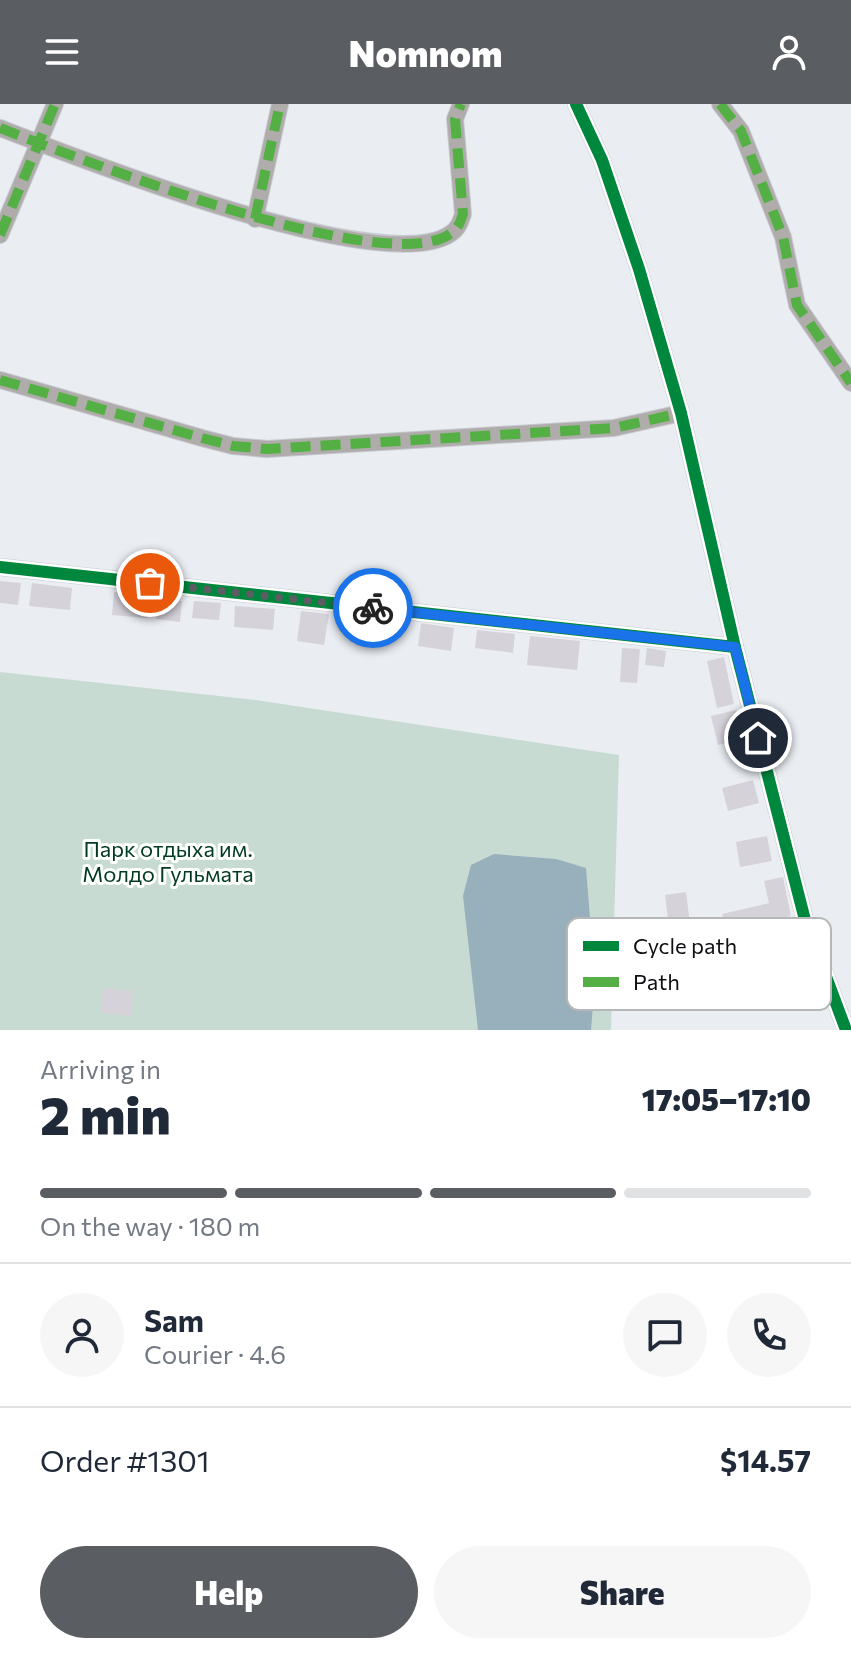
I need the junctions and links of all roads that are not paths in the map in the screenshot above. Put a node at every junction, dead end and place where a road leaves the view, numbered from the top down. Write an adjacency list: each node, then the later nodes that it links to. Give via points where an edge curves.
1 (55, 104): 7 (street)
2 (280, 104): 8 (street)
3 (461, 104): 8 (street, via 455,119 463,214 449,235 406,243 325,236)
4 (576, 104): 12 (street, via 602,160)
5 (720, 104): 11 (street, via 741,131 783,237 797,305)
6 (0, 128): 7 (street)
7 (40, 143): 8 (street); 9 (street)
8 (255, 219)
9 (0, 235)
10 (0, 380): 12 (street, via 212,440 267,449 614,428)
11 (851, 383)
12 (681, 413): 14 (street)
13 (0, 567): 14 (street)
14 (735, 647): 15 (street)
15 (804, 918)
16 (831, 990): 17 (street)
17 (846, 1030)

